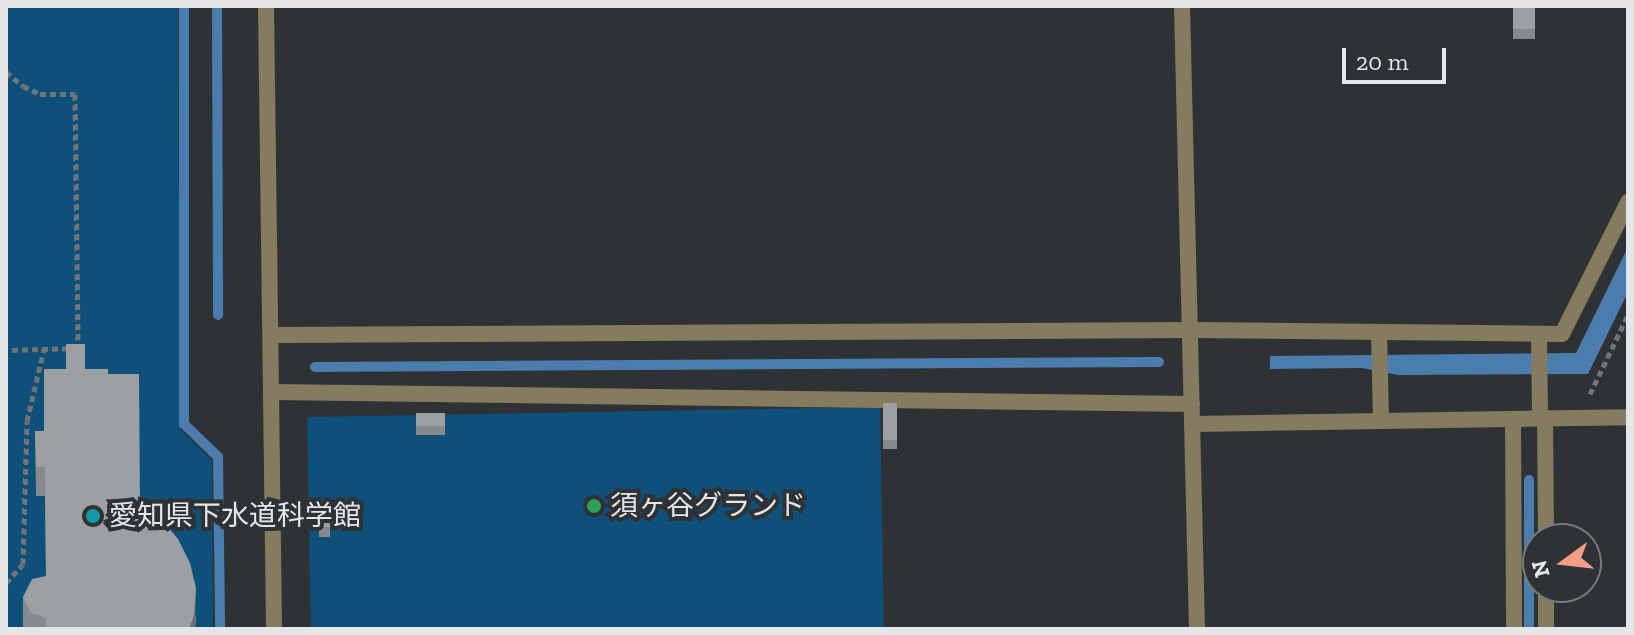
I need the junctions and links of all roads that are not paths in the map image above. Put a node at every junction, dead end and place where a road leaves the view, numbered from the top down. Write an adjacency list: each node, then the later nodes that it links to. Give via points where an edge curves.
1 (266, 6): 7 (street)
2 (1182, 6): 4 (street)
3 (1628, 202): 6 (street, via 1562,334)
4 (1190, 330): 5 (street); 7 (street); 9 (street)
5 (1379, 332): 6 (street); 13 (street)
6 (1539, 334): 11 (street)
7 (271, 335): 8 (street)
8 (272, 392): 9 (street); 17 (street)
9 (1192, 404): 14 (street)
10 (1628, 417): 11 (street)
11 (1542, 418): 12 (street); 15 (street)
12 (1513, 419): 13 (street); 19 (street)
13 (1381, 421): 14 (street)
14 (1192, 424): 18 (street)
15 (1545, 523)
16 (1546, 603): 20 (street)
17 (274, 629)
18 (1197, 629)
19 (1514, 629)
20 (1546, 629)

